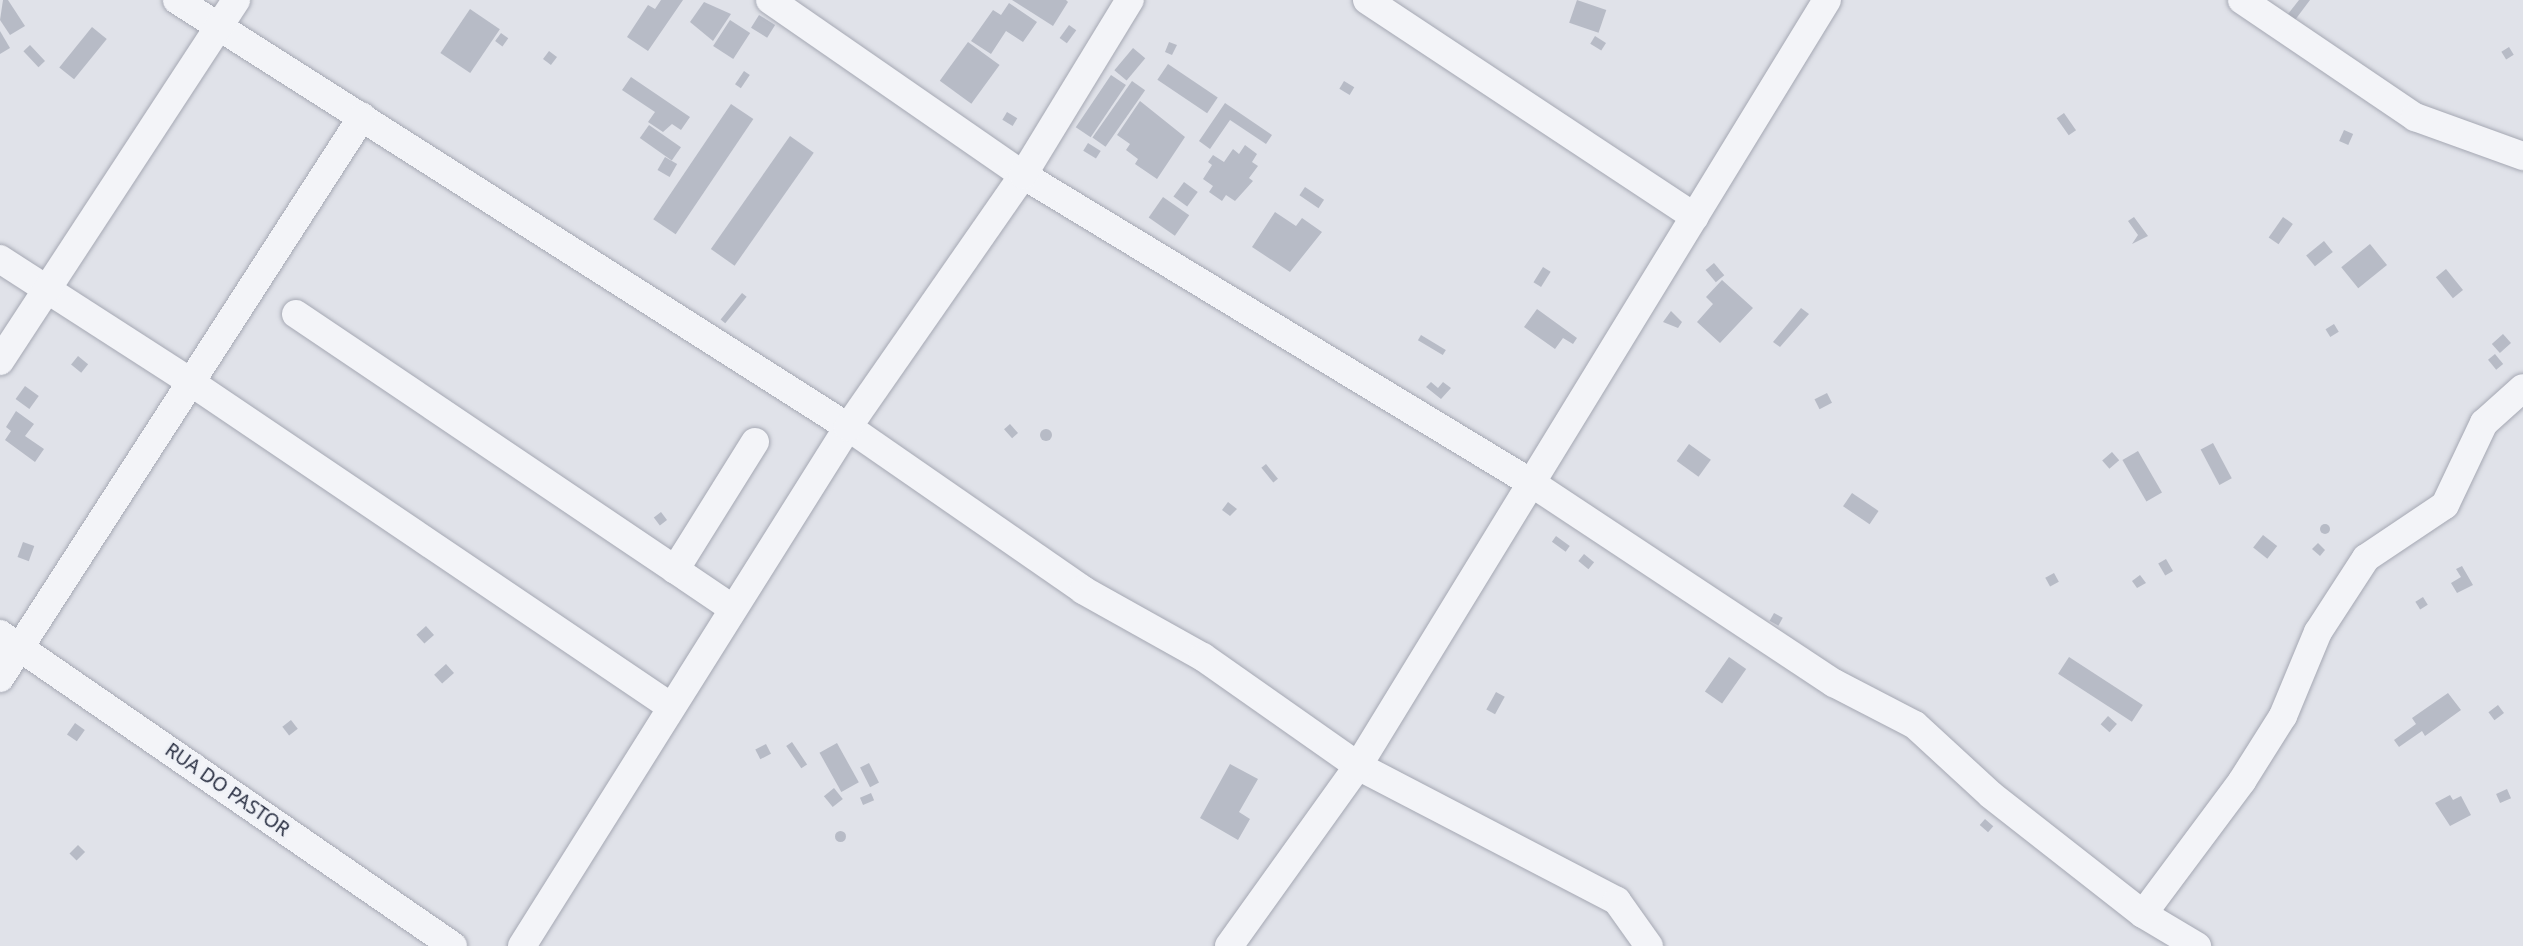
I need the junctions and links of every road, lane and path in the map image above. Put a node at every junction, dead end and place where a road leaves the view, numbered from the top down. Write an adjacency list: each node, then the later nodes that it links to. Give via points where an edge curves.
1 (177, 0): 8 (street)
2 (236, 0): 8 (street)
3 (770, 0): 11 (street)
4 (1130, 0): 11 (street)
5 (1367, 0): 12 (street)
6 (1828, 0): 12 (street)
7 (2242, 0): 10 (street, via 2415,117)
8 (218, 28): 9 (street); 14 (street)
9 (362, 117): 17 (street); 19 (street)
10 (2523, 156)
11 (1024, 175): 19 (street); 21 (street)
12 (1695, 217): 21 (street)
13 (0, 259): 14 (street)
14 (48, 290): 16 (street); 17 (street)
15 (296, 314): 22 (street)
16 (0, 362)
17 (189, 381): 24 (street); 26 (street)
18 (2523, 388): 28 (street, via 2484,423 2445,505 2366,558 2318,632 2283,716 2242,781)
19 (848, 427): 23 (street); 27 (street, via 1083,590 1203,657)
20 (755, 442): 22 (street)
21 (1533, 484): 27 (street); 28 (street, via 1834,683 1915,725 1991,795)
22 (675, 570): 23 (street)
23 (732, 608): 26 (street)
24 (10, 641): 25 (street); 29 (street, RUA DO PASTOR)
25 (0, 678)
26 (670, 706): 30 (street)
27 (1358, 766): 31 (street); 32 (street, via 1617,901)
28 (2143, 914): 33 (street)
29 (453, 946)
30 (522, 946)
31 (1229, 946)
32 (1649, 946)
33 (2197, 946)

